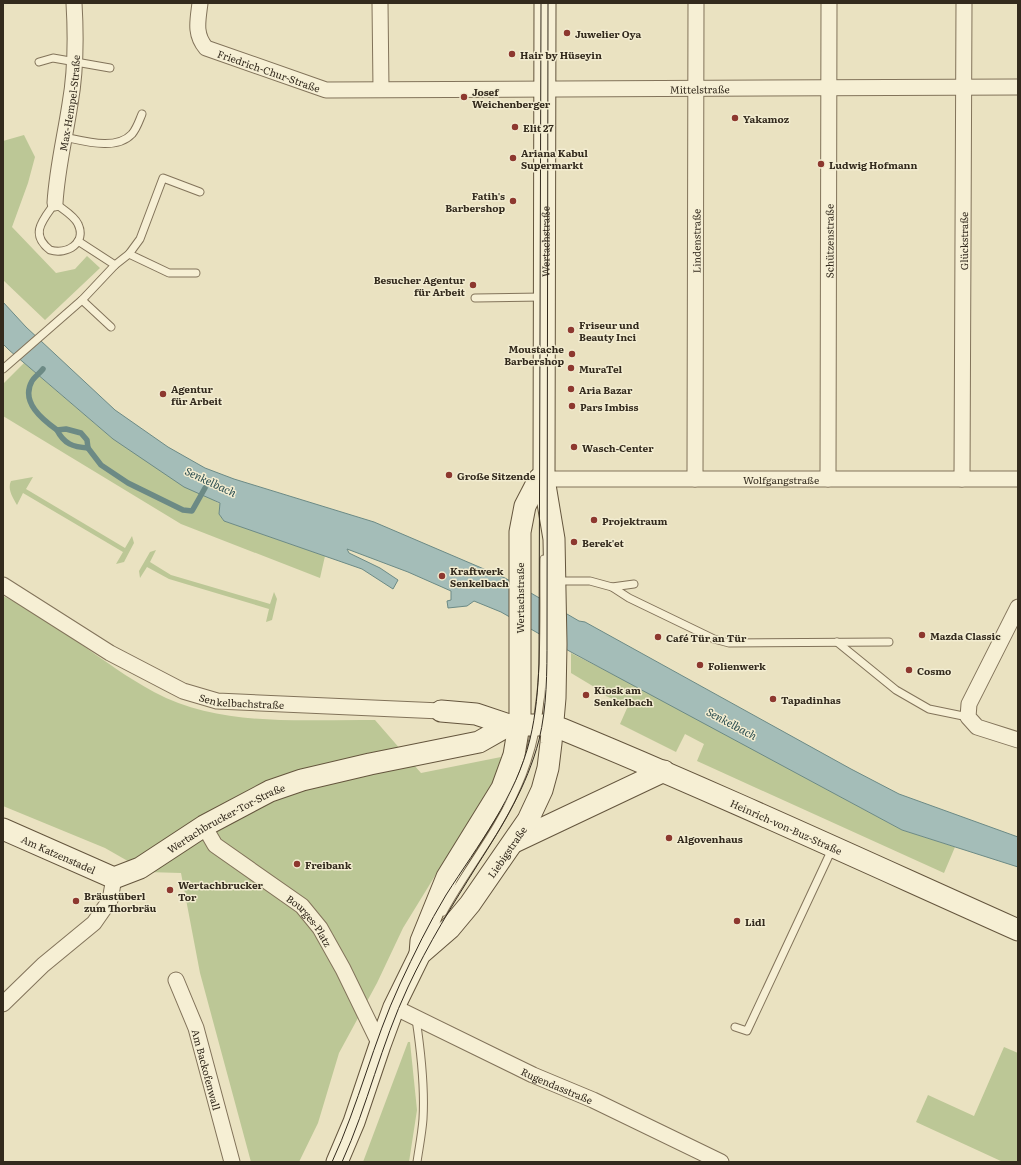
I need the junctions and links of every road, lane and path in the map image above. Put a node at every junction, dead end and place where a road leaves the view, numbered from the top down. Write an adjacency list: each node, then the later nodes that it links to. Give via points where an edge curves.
1 (74, 3): 9 (street, Max-Hempel-Straße)
2 (200, 3): 15 (street, Friedrich-Chur-Straße, via 197,32 206,48 326,90)
3 (380, 3): 15 (street)
4 (545, 3): 16 (street, Wertachstraße)
5 (696, 3): 14 (street, Lindenstraße)
6 (829, 3): 11 (street, Schützenstraße)
7 (964, 3): 12 (street, Glückstraße)
8 (39, 62): 9 (lane, via 53,58)
9 (75, 62): 10 (lane); 18 (street, Max-Hempel-Straße)
10 (110, 68)
11 (830, 87): 12 (street, Mittelstraße); 14 (street, Mittelstraße); 32 (street, Schützenstraße)
12 (963, 87): 13 (street, Mittelstraße); 33 (street, Glückstraße)
13 (1018, 87)
14 (696, 88): 16 (street, Mittelstraße); 31 (street, Lindenstraße)
15 (381, 89): 16 (street, Mittelstraße)
16 (545, 90): 25 (street, Wertachstraße)
17 (142, 114): 18 (lane, via 132,134 115,143 104,144)
18 (64, 137): 20 (street, Max-Hempel-Straße)
19 (200, 192): 22 (lane, via 163,178 140,239)
20 (55, 203): 21 (lane, via 75,219 80,232); 21 (lane, via 40,227 41,240 50,250 57,252 71,250)
21 (78, 241): 23 (lane)
22 (129, 254): 23 (lane); 24 (lane, via 169,273)
23 (115, 264): 27 (lane)
24 (196, 273)
25 (544, 297): 26 (lane); 30 (street, Wertachstraße)
26 (475, 298)
27 (82, 300): 28 (lane); 29 (lane)
28 (111, 327)
29 (3, 370)
30 (544, 479): 31 (street, Wolfgangstraße); 35 (lane); 37 (street, Wertachstraße, via 554,539); 47 (street, Wertachstraße, via 539,479 525,506 520,532)
31 (695, 479): 32 (street, Wolfgangstraße)
32 (828, 479): 33 (street, Wolfgangstraße)
33 (962, 479): 34 (street, Wolfgangstraße)
34 (1018, 479)
35 (544, 530)
36 (544, 553): 41 (lane)
37 (555, 581): 40 (lane, via 590,581); 41 (street, Wertachstraße)
38 (3, 584): 45 (street, Senkelbachstraße, via 110,653 183,691 217,701)
39 (634, 584): 40 (lane)
40 (612, 587): 43 (lane, via 629,598 714,639 729,643)
41 (550, 604): 47 (street, Wertachstraße, via 550,640)
42 (1018, 607): 46 (street, via 969,704)
43 (837, 642): 44 (lane); 46 (lane, via 896,690 929,709)
44 (889, 642)
45 (441, 711): 47 (street, Senkelbachstraße, via 476,714)
46 (968, 717): 48 (street, via 977,727)
47 (516, 726): 49 (street, Heinrich-von-Buz-Straße, via 562,729); 50 (street, Wertachbrucker-Tor-Straße, via 479,742 302,780 270,791); 52 (street, Liebigstraße, via 548,768 542,790); 55 (lane, via 530,757 509,804); 58 (street, Liebigstraße, via 514,755 502,788 447,877 421,941)
48 (1018, 740)
49 (664, 771): 52 (street); 53 (street, Heinrich-von-Buz-Straße)
50 (204, 826): 54 (street, Wertachbrucker-Tor-Straße, via 140,868); 64 (street, Bourges-Platz, via 215,845 302,906 320,928)
51 (3, 829): 54 (street, Am Katzenstadel)
52 (514, 842): 58 (street, Liebigstraße, via 450,928)
53 (834, 845): 57 (street, Heinrich-von-Buz-Straße); 63 (lane, via 747,1031)
54 (114, 878): 60 (street, via 110,900 94,923 43,965)
55 (439, 920)
56 (435, 927): 58 (lane)
57 (1018, 930)
58 (420, 954): 61 (street, Liebigstraße)
59 (176, 980): 66 (street, Am Backofenwall, via 196,1028)
60 (3, 1004)
61 (394, 1007): 62 (street, Rugendasstraße); 64 (street, Liebigstraße)
62 (416, 1019): 65 (street, Rugendasstraße); 68 (lane, via 423,1087 423,1119)
63 (735, 1027)
64 (380, 1045): 67 (street, Liebigstraße, via 354,1122)
65 (714, 1160)
66 (232, 1162)
67 (337, 1162)
68 (417, 1162)

